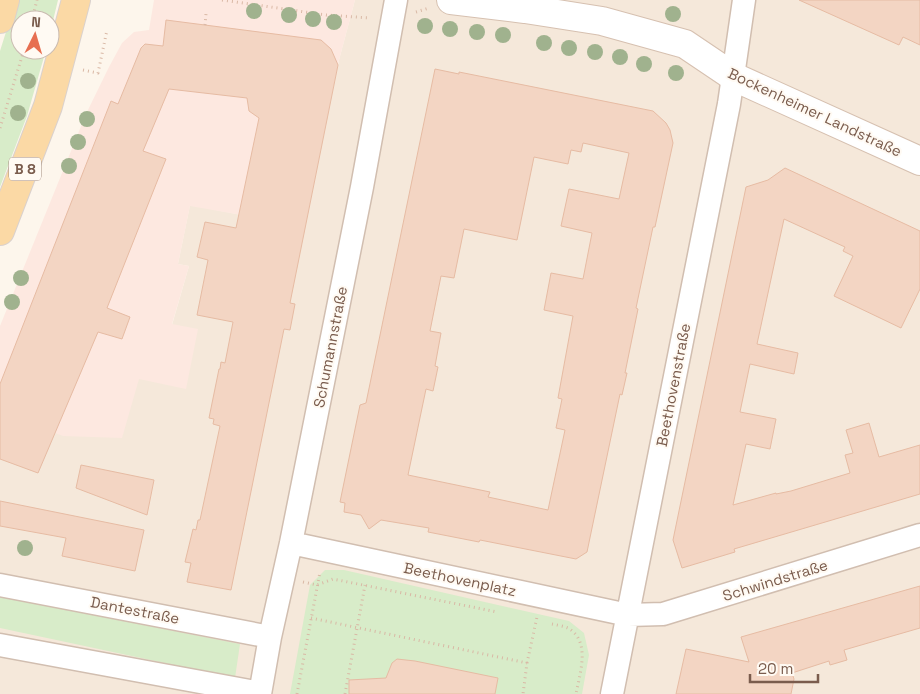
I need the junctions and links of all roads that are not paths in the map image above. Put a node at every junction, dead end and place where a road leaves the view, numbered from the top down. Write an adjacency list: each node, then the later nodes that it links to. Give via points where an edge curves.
1 (5, 0): 6 (main road)
2 (76, 0): 9 (main road, B 8, via 48,106)
3 (744, 0): 7 (street, Beethovenstraße)
4 (441, 4): 7 (main road, Bockenheimer Landstraße, via 525,9 611,24 685,44)
5 (395, 10): 11 (street, Schumannstraße)
6 (0, 19)
7 (734, 77): 8 (main road, Bockenheimer Landstraße); 13 (street, Beethovenstraße)
8 (920, 161)
9 (0, 231)
10 (920, 535): 13 (street, Schwindstraße, via 663,614)
11 (291, 543): 13 (street, Beethovenplatz); 14 (street, Schumannstraße)
12 (0, 585): 14 (street, Dantestraße)
13 (628, 615): 17 (street, Beethovenstraße)
14 (270, 637): 16 (street, Schumannstraße)
15 (0, 645): 16 (street)
16 (260, 694)
17 (612, 694)

